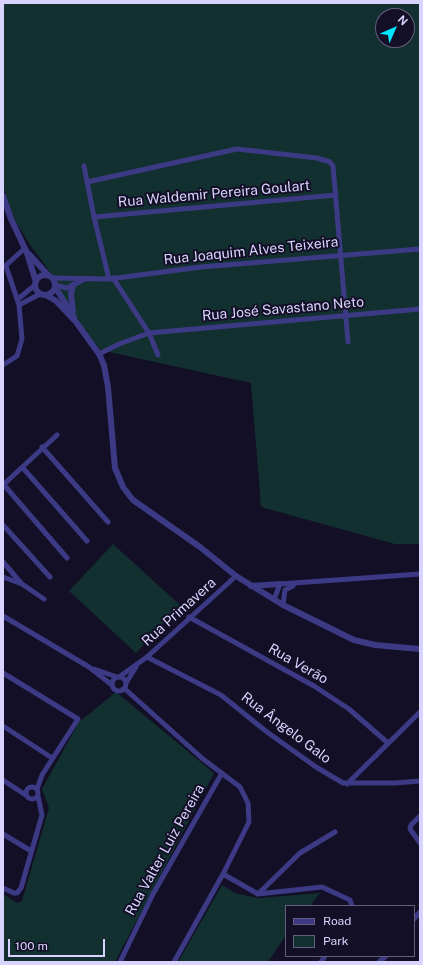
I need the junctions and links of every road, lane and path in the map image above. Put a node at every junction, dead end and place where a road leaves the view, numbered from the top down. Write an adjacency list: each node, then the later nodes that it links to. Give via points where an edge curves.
1 (84, 166): 2 (street)
2 (87, 182): 3 (street, via 237,149 325,159 333,166); 5 (street)
3 (336, 195): 5 (street, Rua Waldemir Pereira Goulart); 8 (street)
4 (3, 196): 7 (street)
5 (94, 217): 11 (street)
6 (420, 249): 8 (street, Rua Joaquim Alves Teixeira)
7 (26, 250): 9 (street); 10 (street); 13 (street)
8 (342, 254): 11 (street, Rua Joaquim Alves Teixeira); 20 (street)
9 (4, 267): 17 (street)
10 (51, 277): 12 (street, Rua Joaquim Alves Teixeira); 13 (street, via 43,275); 15 (street)
11 (111, 278): 12 (street, Rua Joaquim Alves Teixeira); 22 (street)
12 (84, 280): 14 (street)
13 (35, 283): 16 (street); 17 (street)
14 (73, 285): 15 (street, via 64,288); 19 (street)
15 (55, 286): 16 (street, via 52,292); 19 (street)
16 (43, 295): 17 (street); 21 (street, via 56,301)
17 (19, 302): 26 (street, via 22,339 20,349 14,359)
18 (420, 309): 20 (street, Rua José Savastano Neto)
19 (74, 315): 21 (street)
20 (346, 316): 22 (street, Rua José Savastano Neto); 23 (street)
21 (76, 322): 24 (street)
22 (149, 334): 24 (street, Rua José Savastano Neto); 25 (street)
23 (348, 342)
24 (99, 354): 37 (street, via 107,375 115,468 126,492 133,500)
25 (158, 355)
26 (3, 365)
27 (57, 435): 28 (street)
28 (42, 447): 29 (street); 31 (street)
29 (23, 468): 30 (street); 33 (street)
30 (3, 485): 34 (street)
31 (108, 522)
32 (3, 525): 39 (street)
33 (87, 541)
34 (67, 558)
35 (3, 562): 40 (street)
36 (420, 574): 42 (street)
37 (236, 576): 43 (street); 48 (street, Rua Primavera)
38 (3, 577): 40 (street)
39 (50, 577)
40 (22, 584): 44 (street)
41 (280, 584): 42 (street); 43 (street); 45 (street)
42 (297, 584): 46 (street, via 285,590)
43 (251, 586): 45 (street)
44 (44, 599)
45 (274, 600): 46 (street)
46 (283, 605): 49 (street, via 354,640 374,645)
47 (3, 616): 52 (street)
48 (189, 617): 50 (street, Rua Primavera); 60 (street, Rua Verão, via 314,686 349,709)
49 (420, 649)
50 (147, 657): 51 (street, Rua Primavera); 66 (street, Rua Ângelo Galo, via 221,695 316,767)
51 (137, 665): 54 (street, Rua Primavera); 55 (street, Rua Primavera)
52 (89, 667): 54 (street); 56 (street)
53 (3, 673): 61 (street, via 78,719)
54 (118, 677): 55 (street, via 123,678); 56 (street, via 113,680)
55 (126, 683): 57 (street)
56 (112, 685): 57 (street, via 116,690)
57 (123, 689): 62 (street)
58 (420, 712): 60 (street)
59 (3, 726): 61 (street)
60 (388, 743): 66 (street)
61 (52, 758): 63 (street)
62 (222, 773): 77 (street, via 240,787 248,803 249,816 249,822); 81 (street, Rua Valter Luiz Pereira, via 153,894)
63 (42, 775): 68 (street); 69 (street)
64 (3, 780): 67 (street)
65 (420, 781): 66 (street)
66 (347, 784)
67 (11, 785): 68 (street); 70 (street)
68 (29, 789): 69 (street); 70 (street)
69 (37, 789): 71 (street)
70 (28, 797): 71 (street)
71 (36, 797): 76 (street, via 42,814)
72 (420, 816): 75 (street, via 410,829)
73 (336, 832): 79 (street, via 300,853)
74 (3, 834): 76 (street)
75 (420, 843)
76 (31, 851): 78 (street, via 19,891 11,892)
77 (223, 874): 79 (street); 82 (street)
78 (3, 888)
79 (258, 894): 80 (street, via 322,887 350,900)
80 (352, 905)
81 (120, 962)
82 (174, 962)

